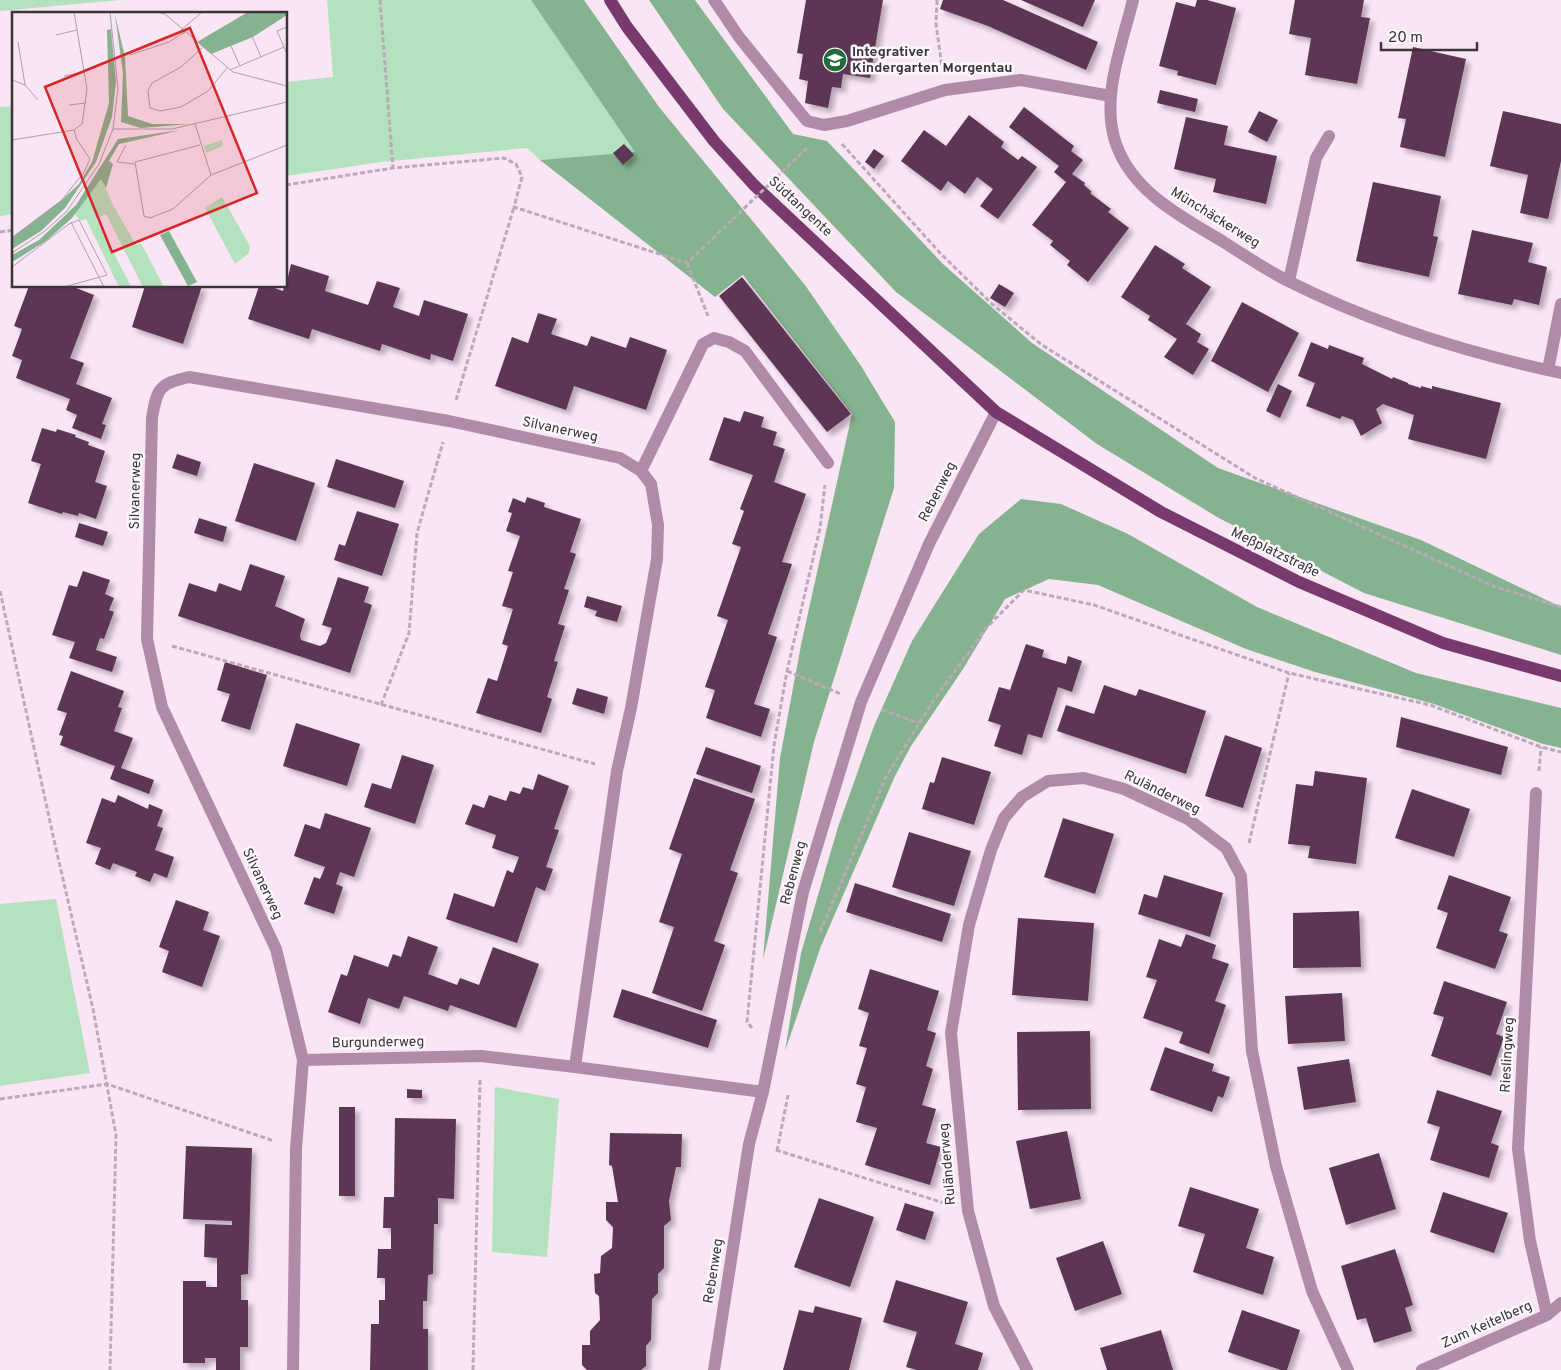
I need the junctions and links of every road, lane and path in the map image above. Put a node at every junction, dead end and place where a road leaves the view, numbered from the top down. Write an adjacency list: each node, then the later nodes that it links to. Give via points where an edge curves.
1 (380, 0): 11 (path)
2 (610, 0): 19 (main road, Südtangente, via 708,133 754,185)
3 (714, 0): 8 (street, via 738,37 807,121)
4 (937, 0): 6 (path, via 936,24)
5 (1133, 0): 7 (street, Münchäckerweg)
6 (945, 90): 7 (street, via 1021,80); 8 (street, via 879,113)
7 (1111, 96): 15 (street, Münchäckerweg, via 1111,124 1116,143 1135,180 1181,217)
8 (824, 124): 24 (path, via 941,254 992,304 1042,345 1255,478 1493,586)
9 (1329, 136): 15 (street, via 1316,158)
10 (809, 146): 14 (path, bridge)
11 (393, 168): 12 (path); 13 (path, via 504,158 516,164 522,177)
12 (288, 185)
13 (514, 207): 14 (path); 20 (path)
14 (687, 263): 17 (path)
15 (1289, 281): 18 (street, Münchäckerweg, via 1348,309 1408,331)
16 (1561, 304): 18 (street, Münchäckerweg)
17 (714, 338): 21 (street, via 730,342 745,352); 22 (street, via 703,344)
18 (1555, 372)
19 (996, 412): 27 (main road, Meßplatzstraße, via 1161,512 1299,582 1444,643); 32 (street, Rebenweg, via 929,544 861,702 803,892)
20 (449, 421): 22 (street, Silvanerweg, via 620,458); 25 (street, Silvanerweg, via 212,379 189,377 167,382 156,397 152,418); 28 (path, via 417,532 409,633)
21 (828, 463): 32 (path, via 820,528 786,671 773,755 747,1022)
22 (640, 471): 29 (street, Silvanerweg, via 651,484 657,517 657,559)
23 (0, 591): 36 (path)
24 (1561, 607)
25 (148, 639): 28 (path); 34 (street, Silvanerweg, via 162,707 276,950)
26 (1289, 673): 31 (path)
27 (1561, 676)
28 (381, 705): 29 (path)
29 (617, 771): 35 (street, Silvanerweg)
30 (1536, 793): 43 (street, Rieslingweg, via 1518,1149 1530,1241)
31 (1241, 876): 41 (street, Ruländerweg, via 1226,848 1188,819 1124,789 1084,778 1048,781 1022,797 1004,818 969,925 951,1033); 49 (street, Ruländerweg, via 1252,1051 1276,1166 1312,1291)
32 (770, 1050): 37 (street, Rebenweg)
33 (481, 1056): 34 (street, Burgunderweg); 35 (street, Burgunderweg); 46 (path)
34 (303, 1060): 39 (street)
35 (575, 1067): 37 (street, Burgunderweg)
36 (107, 1084): 38 (path); 39 (path); 44 (path, via 116,1135)
37 (763, 1092): 47 (street, Rebenweg, via 749,1144)
38 (0, 1100)
39 (296, 1149): 45 (street)
40 (778, 1151): 41 (path)
41 (968, 1211): 48 (street, Ruländerweg, via 994,1306)
42 (1561, 1303): 43 (street, Zum Keitelberg)
43 (1547, 1315): 50 (street, Zum Keitelberg)
44 (110, 1370)
45 (293, 1370)
46 (473, 1370)
47 (714, 1370)
48 (1027, 1370)
49 (1348, 1370)
50 (1422, 1370)

